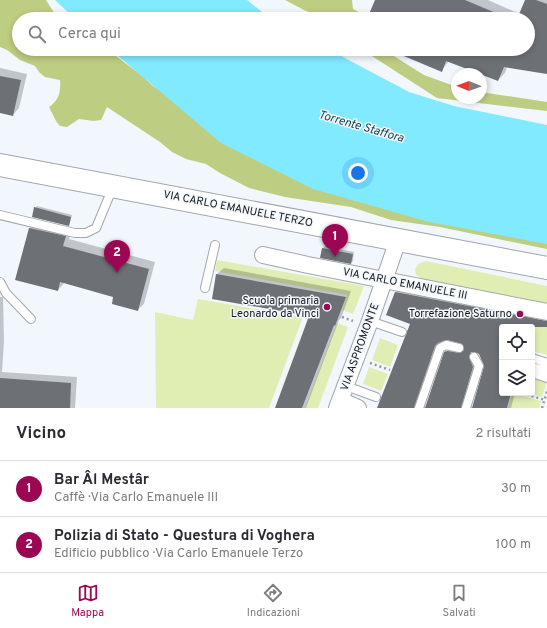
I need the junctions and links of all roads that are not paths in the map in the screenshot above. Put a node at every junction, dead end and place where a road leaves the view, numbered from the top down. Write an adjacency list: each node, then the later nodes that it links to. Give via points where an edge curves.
1 (1, 167): 2 (main road, VIA CARLO EMANUELE TERZO)
2 (113, 186): 3 (lane, via 96,228 86,233 75,234); 4 (main road, VIA CARLO EMANUELE TERZO)
3 (0, 215)
4 (398, 240): 7 (main road, VIA CARLO EMANUELE TERZO); 8 (street, VIA ASPROMONTE)
5 (215, 245): 10 (lane)
6 (263, 255): 8 (street, VIA CARLO EMANUELE III)
7 (547, 268)
8 (384, 280): 11 (street, VIA CARLO EMANUELE III); 13 (street, VIA ASPROMONTE)
9 (0, 282): 12 (lane, via 6,293)
10 (205, 288)
11 (547, 312)
12 (31, 319)
13 (370, 321): 14 (lane); 24 (street, VIA ASPROMONTE)
14 (402, 332)
15 (459, 348): 26 (lane, via 446,345 440,348)
16 (474, 357): 27 (lane, via 479,366)
17 (535, 359): 18 (lane)
18 (547, 363)
19 (535, 368): 20 (lane)
20 (547, 371)
21 (535, 374): 22 (lane)
22 (547, 378)
23 (376, 397): 24 (lane)
24 (341, 398): 25 (street)
25 (358, 408)
26 (419, 408)
27 (466, 408)

